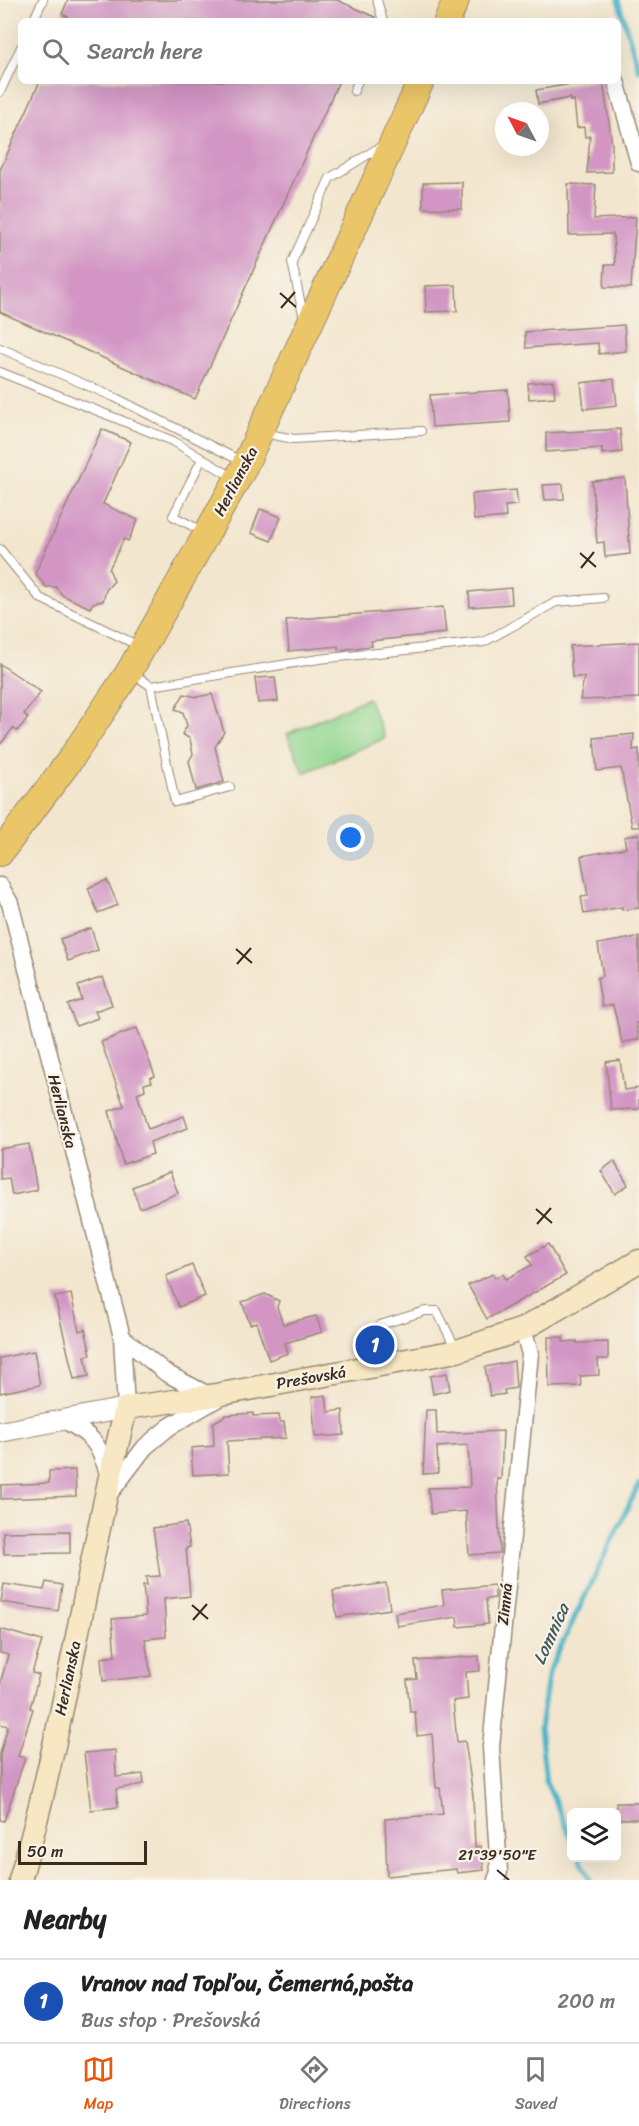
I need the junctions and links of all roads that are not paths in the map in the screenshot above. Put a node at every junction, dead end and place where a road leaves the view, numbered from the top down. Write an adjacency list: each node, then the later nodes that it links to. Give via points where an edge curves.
1 (43, 0): 4 (lane)
2 (377, 0): 5 (lane)
3 (456, 0): 6 (main road)
4 (34, 18)
5 (382, 18)
6 (448, 18)
7 (18, 53): 11 (lane)
8 (357, 84): 12 (lane)
9 (420, 84): 13 (main road, Herlianska)
10 (617, 84): 14 (street)
11 (0, 92)
12 (354, 92)
13 (395, 137): 15 (main road, Herlianska); 15 (lane, via 330,178 301,241 292,262)
14 (639, 163)
15 (306, 331): 19 (main road, Herlianska)
16 (0, 348): 21 (lane, via 114,398)
17 (0, 372): 20 (lane, via 173,441)
18 (421, 431): 19 (lane, via 294,439)
19 (260, 432): 21 (main road, Herlianska)
20 (202, 459): 21 (lane); 22 (lane, via 173,516)
21 (241, 472): 22 (main road, Herlianska)
22 (207, 534): 25 (main road, Herlianska)
23 (0, 549): 25 (lane, via 40,598)
24 (603, 598): 27 (lane, via 556,602 484,642 319,658)
25 (142, 648): 26 (main road, Herlianska)
26 (129, 672): 27 (lane); 29 (main road, Herlianska, via 70,760)
27 (152, 686): 28 (lane, via 175,802)
28 (230, 788)
29 (0, 853)
30 (0, 886): 34 (street, Herlianska, via 10,903)
31 (639, 1261): 33 (main road, Prešovská)
32 (380, 1325): 35 (lane, via 437,1311)
33 (523, 1329): 35 (main road, Prešovská); 43 (street, Zimná, via 530,1354 490,1748 499,1872)
34 (122, 1337): 36 (street, via 166,1373); 37 (street, Herlianska)
35 (457, 1351): 36 (main road, Prešovská)
36 (218, 1394): 37 (main road, Prešovská); 41 (street, via 145,1447)
37 (126, 1408): 38 (street, Prešovská); 40 (main road, Herlianska)
38 (64, 1420): 39 (street, Prešovská); 40 (street, via 97,1443)
39 (0, 1432)
40 (109, 1476): 41 (main road, Herlianska)
41 (104, 1501): 42 (main road, Herlianska, via 40,1811)
42 (20, 1880)
43 (496, 1880)

